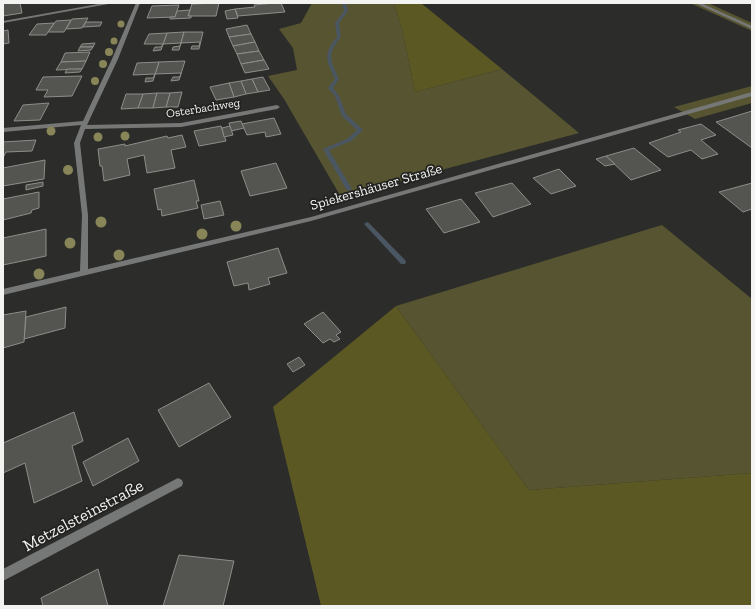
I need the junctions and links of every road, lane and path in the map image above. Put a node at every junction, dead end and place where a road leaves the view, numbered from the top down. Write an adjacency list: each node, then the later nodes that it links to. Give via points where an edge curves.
1 (112, 3): 4 (street)
2 (138, 3): 8 (street, via 115,59)
3 (697, 3): 5 (street)
4 (3, 22)
5 (752, 28)
6 (752, 94): 10 (street, Spiekershäuser Straße, via 311,219)
7 (277, 107): 8 (street, Osterbachweg, via 181,125)
8 (83, 125): 9 (street, Osterbachweg); 10 (street, via 77,144 85,215)
9 (3, 130)
10 (84, 273): 11 (street, Spiekershäuser Straße)
11 (3, 292)
12 (178, 483): 13 (street, Metzelsteinstraße)
13 (3, 575)

